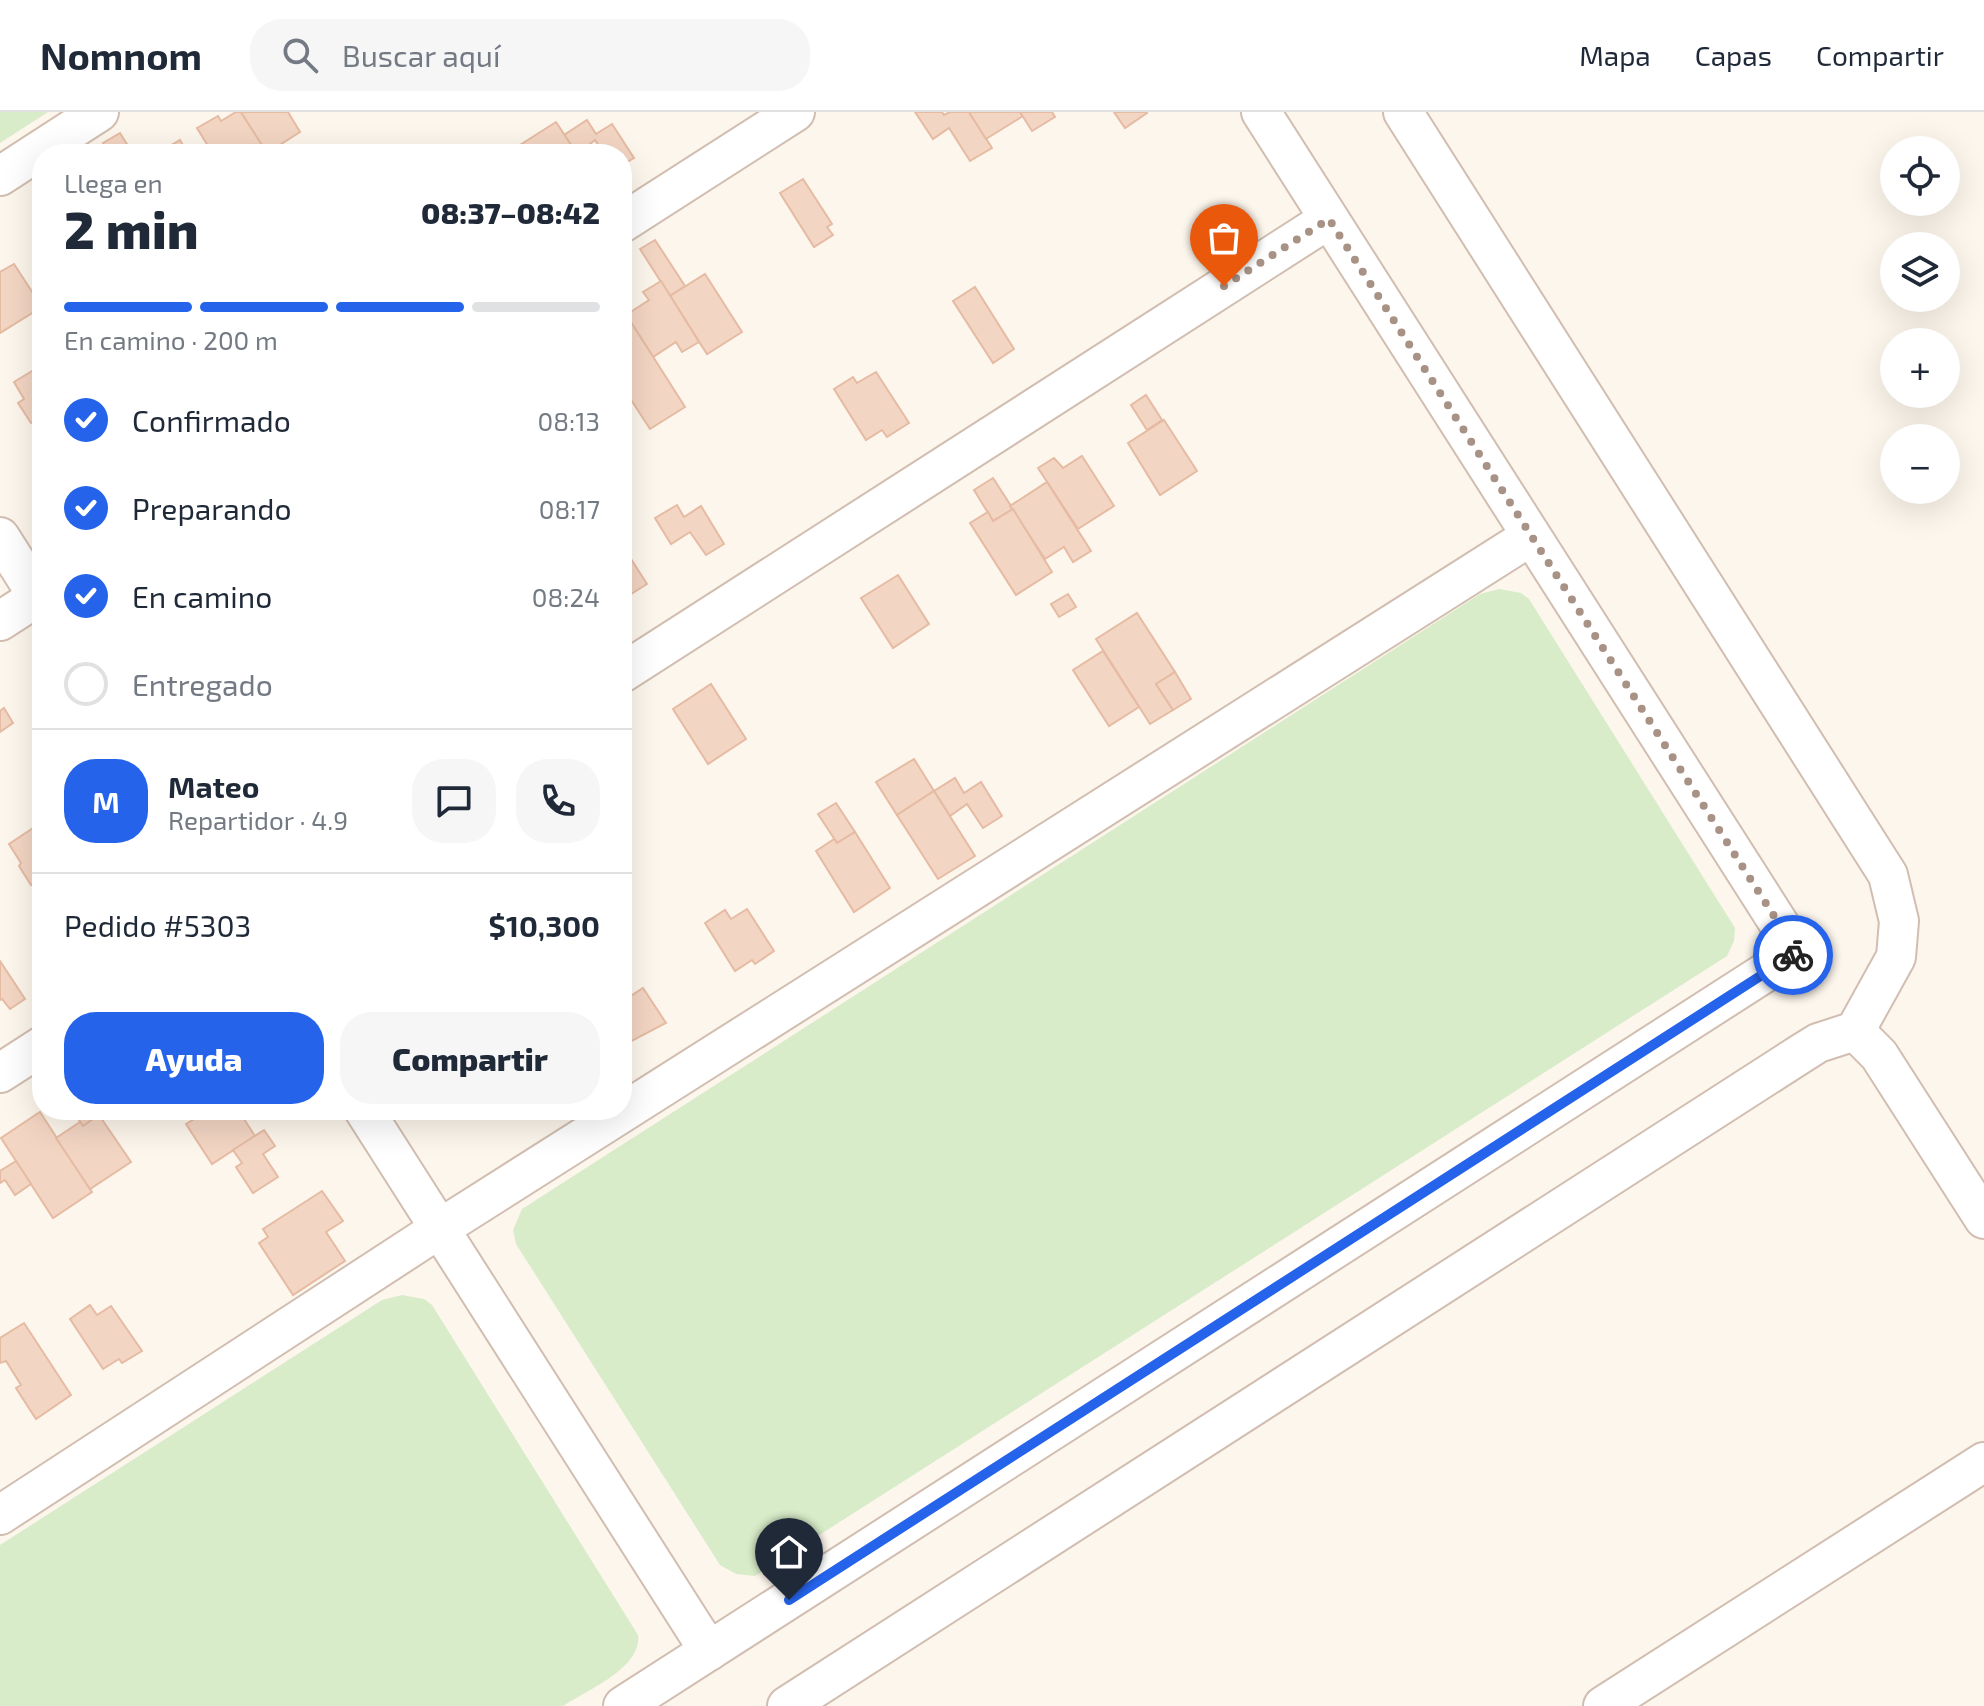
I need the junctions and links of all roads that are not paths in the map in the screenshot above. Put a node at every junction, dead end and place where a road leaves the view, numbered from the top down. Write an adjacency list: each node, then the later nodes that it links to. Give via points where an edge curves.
1 (99, 112): 5 (street)
2 (795, 112): 8 (street)
3 (1261, 112): 9 (street)
4 (1403, 112): 16 (street, via 1888,875 1899,921 1896,957)
5 (50, 144)
6 (32, 155): 7 (street)
7 (0, 176)
8 (632, 217)
9 (1329, 219): 10 (street); 15 (street)
10 (1531, 536): 19 (street); 26 (street, via 1797,952)
11 (0, 537): 12 (street)
12 (32, 585)
13 (32, 603): 14 (street)
14 (0, 621)
15 (632, 667)
16 (1855, 1031): 22 (street, via 1879,1055); 28 (street, via 1802,1053)
17 (32, 1052): 18 (street)
18 (0, 1073)
19 (632, 1107)
20 (370, 1120): 23 (street)
21 (611, 1120): 23 (street)
22 (1984, 1219)
23 (439, 1229): 25 (street); 26 (street)
24 (1984, 1462): 29 (street)
25 (0, 1515)
26 (709, 1651): 27 (street)
27 (623, 1706)
28 (787, 1706)
29 (1603, 1706)

